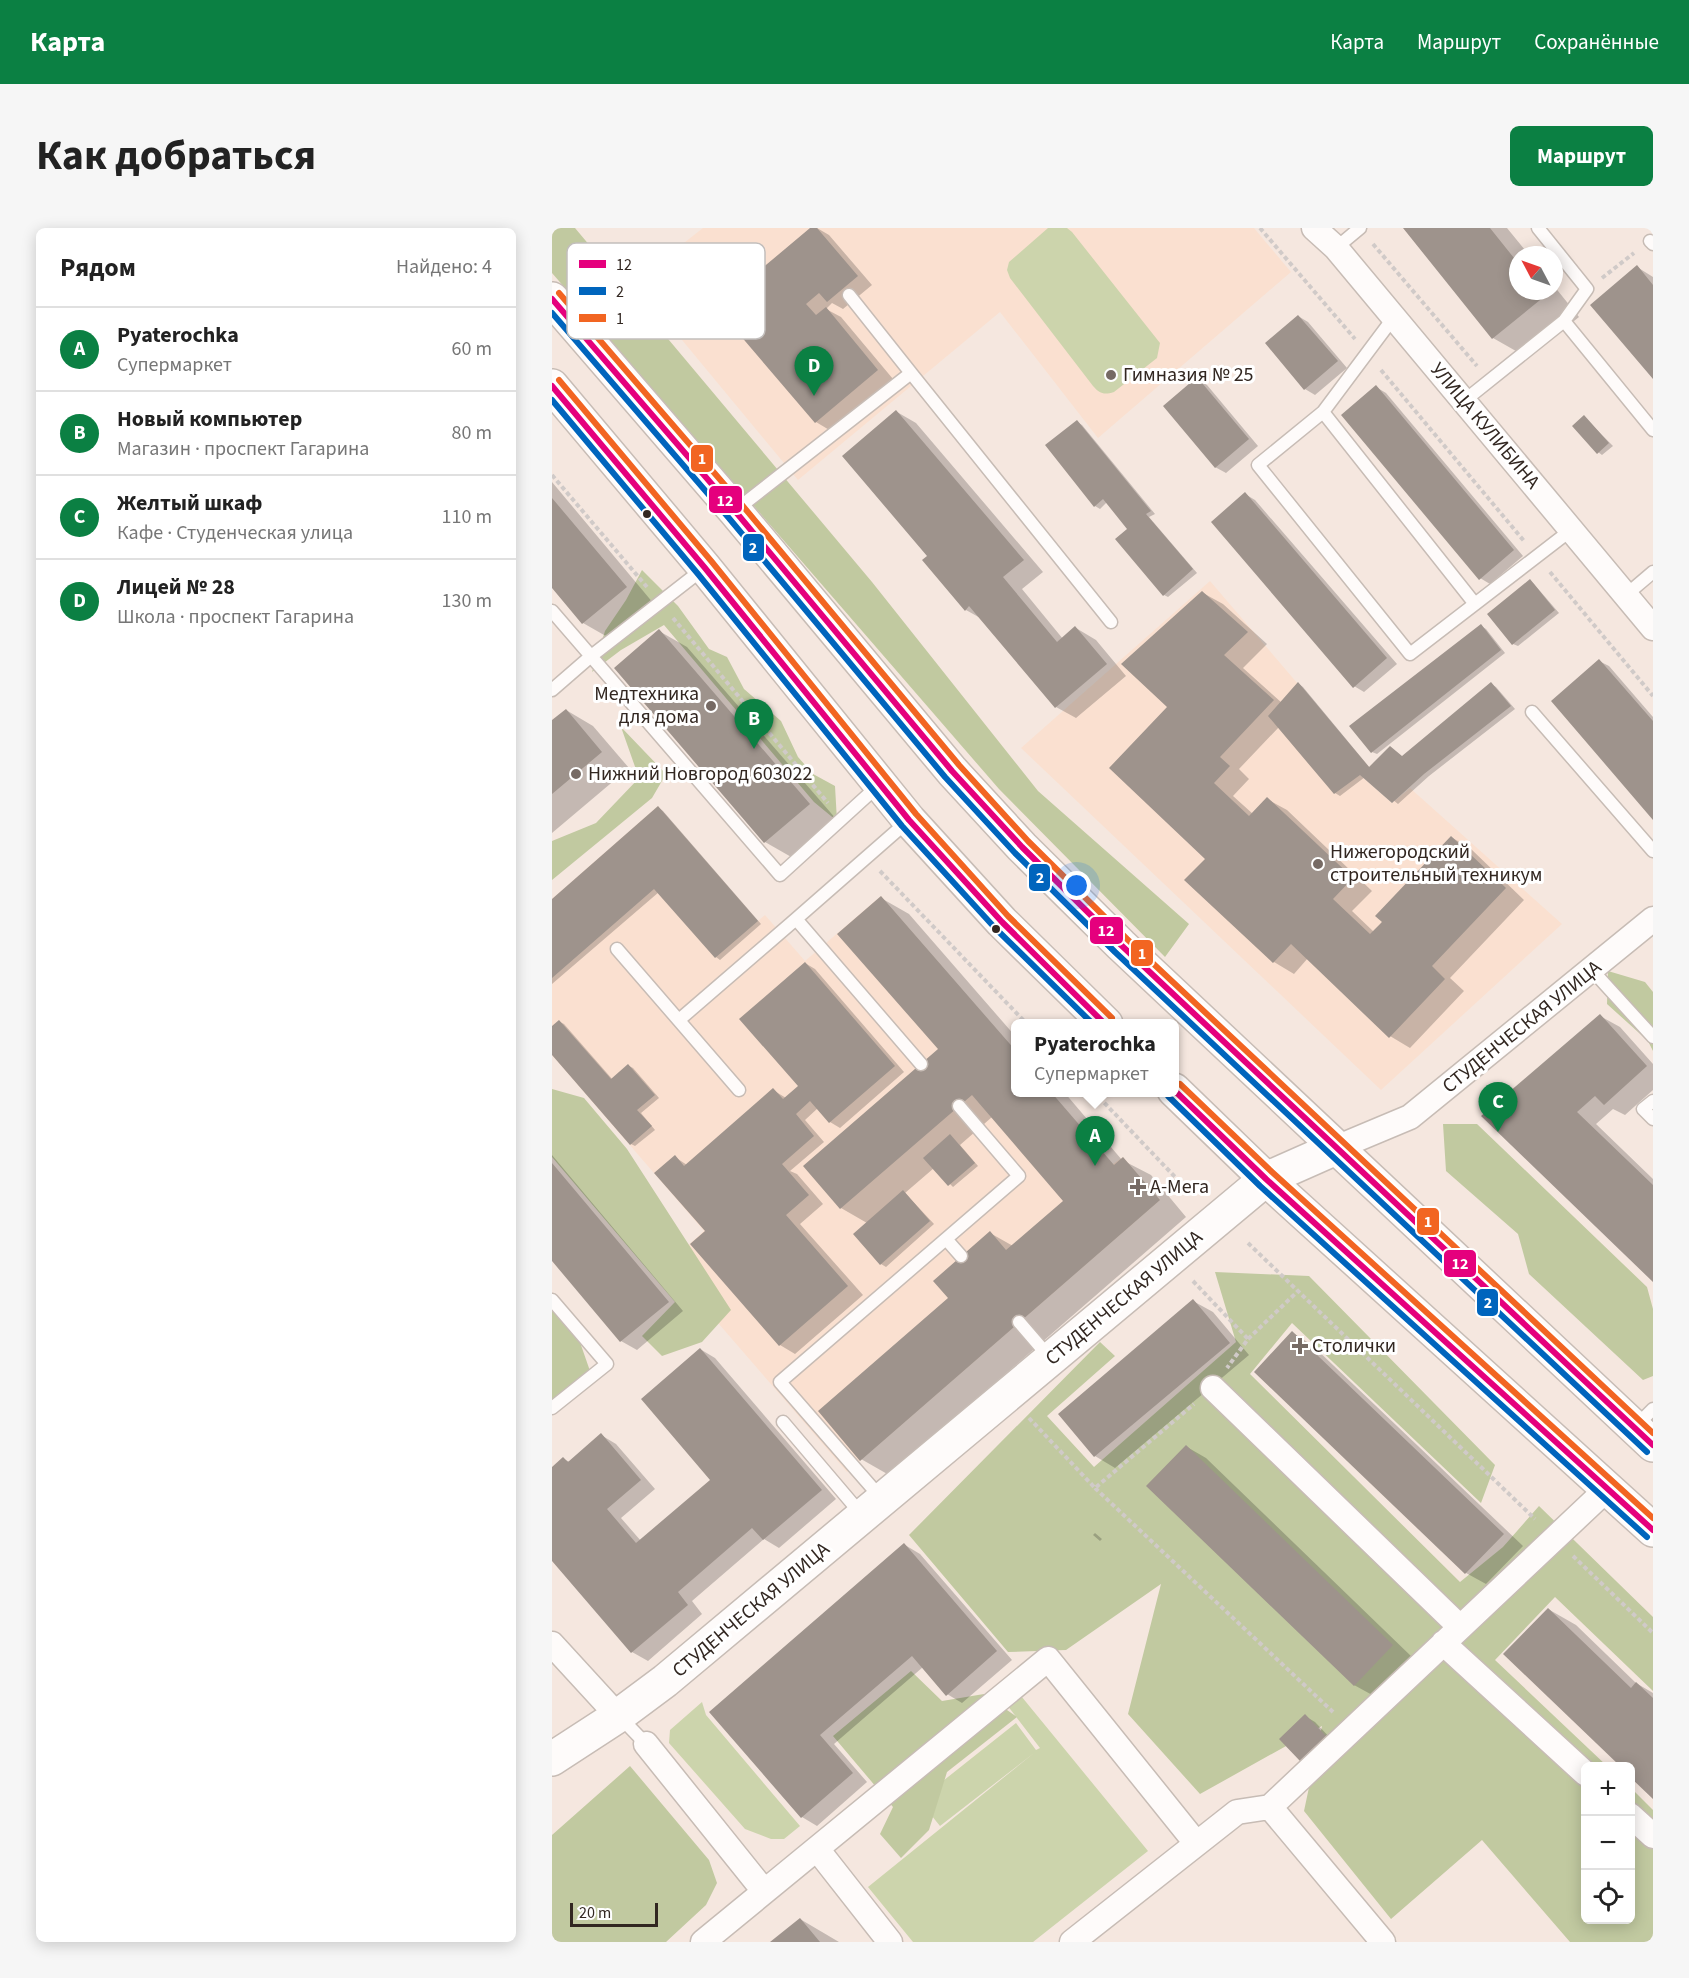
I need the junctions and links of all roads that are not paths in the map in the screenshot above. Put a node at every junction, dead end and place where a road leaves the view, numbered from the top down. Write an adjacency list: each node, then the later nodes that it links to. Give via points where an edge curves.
1 (1314, 228): 4 (street, УЛИЦА КУЛИБИНА)
2 (1360, 228): 4 (lane)
3 (1538, 228): 9 (lane, via 1587,289)
4 (1336, 248): 8 (street, УЛИЦА КУЛИБИНА)
5 (849, 295): 11 (lane)
6 (552, 299): 7 (main road)
7 (567, 316)
8 (1394, 317): 13 (street, УЛИЦА КУЛИБИНА); 14 (lane)
9 (1564, 321): 13 (lane); 15 (lane)
10 (587, 339): 16 (main road)
11 (911, 373): 16 (lane); 23 (lane)
12 (552, 386): 18 (main road)
13 (1464, 401): 17 (street, УЛИЦА КУЛИБИНА)
14 (1323, 412): 21 (lane); 21 (lane, via 1258,465 1410,654)
15 (1653, 430)
16 (735, 511): 44 (main road, via 952,771 1022,847)
17 (1571, 530): 20 (street, УЛИЦА КУЛИБИНА); 21 (lane)
18 (705, 567): 25 (lane); 28 (main road)
19 (1653, 572): 20 (lane)
20 (1626, 595): 24 (street, УЛИЦА КУЛИБИНА)
21 (1474, 604)
22 (552, 610): 25 (lane)
23 (1111, 622)
24 (1653, 628)
25 (590, 657): 26 (lane); 28 (lane, via 780,875)
26 (552, 690)
27 (1532, 712): 30 (lane)
28 (880, 784): 29 (main road)
29 (909, 820): 31 (lane); 35 (main road, via 1002,922)
30 (1653, 851)
31 (796, 919): 36 (lane); 38 (lane)
32 (1653, 919): 34 (street, СТУДЕНЧЕСКАЯ УЛИЦА)
33 (617, 949): 36 (lane)
34 (1592, 970): 37 (lane); 44 (street, СТУДЕНЧЕСКАЯ УЛИЦА, via 1410,1117)
35 (1102, 1019)
36 (679, 1020): 39 (lane)
37 (1653, 1037)
38 (921, 1064)
39 (739, 1090)
40 (1179, 1094): 45 (main road)
41 (1653, 1101): 43 (lane, via 1643,1109)
42 (958, 1106): 46 (lane, via 1019,1176)
43 (1653, 1119)
44 (1336, 1148): 45 (main road, СТУДЕНЧЕСКАЯ УЛИЦА); 54 (main road)
45 (1266, 1179): 50 (main road, СТУДЕНЧЕСКАЯ УЛИЦА); 55 (main road)
46 (946, 1239): 47 (lane); 56 (lane, via 780,1382)
47 (961, 1256)
48 (552, 1300): 52 (lane, via 607,1364)
49 (1019, 1322): 50 (lane)
50 (1051, 1359): 56 (main road, СТУДЕНЧЕСКАЯ УЛИЦА)
51 (1213, 1388): 58 (street)
52 (552, 1408)
53 (783, 1422): 56 (lane)
54 (1647, 1427)
55 (1608, 1488): 57 (main road); 58 (street)
56 (873, 1509): 60 (main road, СТУДЕНЧЕСКАЯ УЛИЦА)
57 (1653, 1530)
58 (1451, 1635): 63 (street); 64 (street)
59 (552, 1644): 60 (street)
60 (618, 1716): 61 (lane); 62 (main road, СТУДЕНЧЕСКАЯ УЛИЦА)
61 (646, 1744): 69 (street)
62 (552, 1759)
63 (1581, 1769)
64 (1270, 1807): 67 (street, via 1237,1812); 73 (street)
65 (1631, 1816): 66 (street)
66 (1653, 1836)
67 (1197, 1843): 68 (street, via 1048,1659); 72 (street)
68 (817, 1849): 69 (street); 71 (street)
69 (764, 1891): 70 (street)
70 (703, 1942)
71 (890, 1942)
72 (1072, 1942)
73 (1383, 1942)

